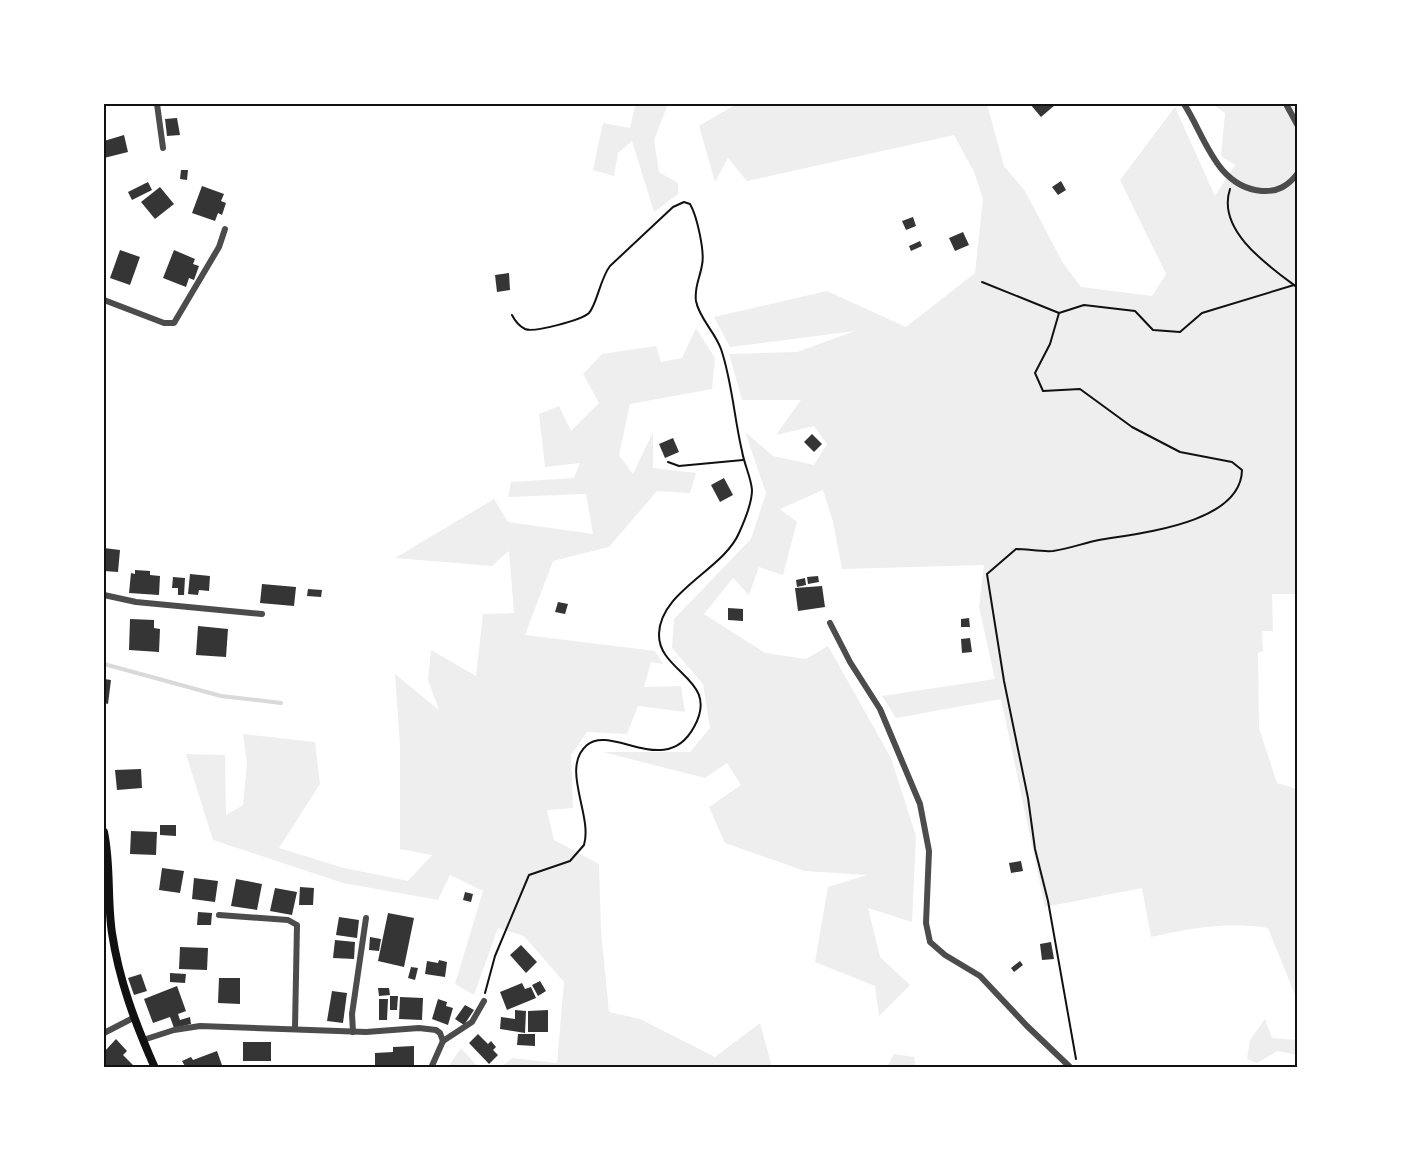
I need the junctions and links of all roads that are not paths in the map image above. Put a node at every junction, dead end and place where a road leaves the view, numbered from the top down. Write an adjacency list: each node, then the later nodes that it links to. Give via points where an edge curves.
1 (157, 104): 5 (street)
2 (1184, 104): 6 (street, via 1216,162 1233,180 1257,190 1272,191 1289,183)
3 (1286, 104): 4 (street)
4 (1298, 126)
5 (162, 148)
6 (1298, 173)
7 (225, 229): 8 (street, via 174,323 164,323)
8 (104, 300)
9 (104, 595): 10 (street, via 136,602)
10 (262, 614)
11 (830, 623): 22 (street, via 880,709 920,804 929,851 926,923 930,942 980,976 1027,1026)
12 (104, 832): 16 (main road, via 111,931 119,973)
13 (219, 915): 17 (street, via 288,920 297,925)
14 (366, 918): 18 (street, via 352,1014)
15 (484, 1001): 21 (street, via 472,1022)
16 (134, 1018): 19 (street); 20 (main road)
17 (295, 1028): 18 (street); 20 (street, via 191,1027)
18 (353, 1032): 21 (street, via 430,1028 440,1033)
19 (104, 1034)
20 (143, 1040): 23 (main road)
21 (442, 1041): 24 (street)
22 (1074, 1065)
23 (155, 1068)
24 (431, 1068)

